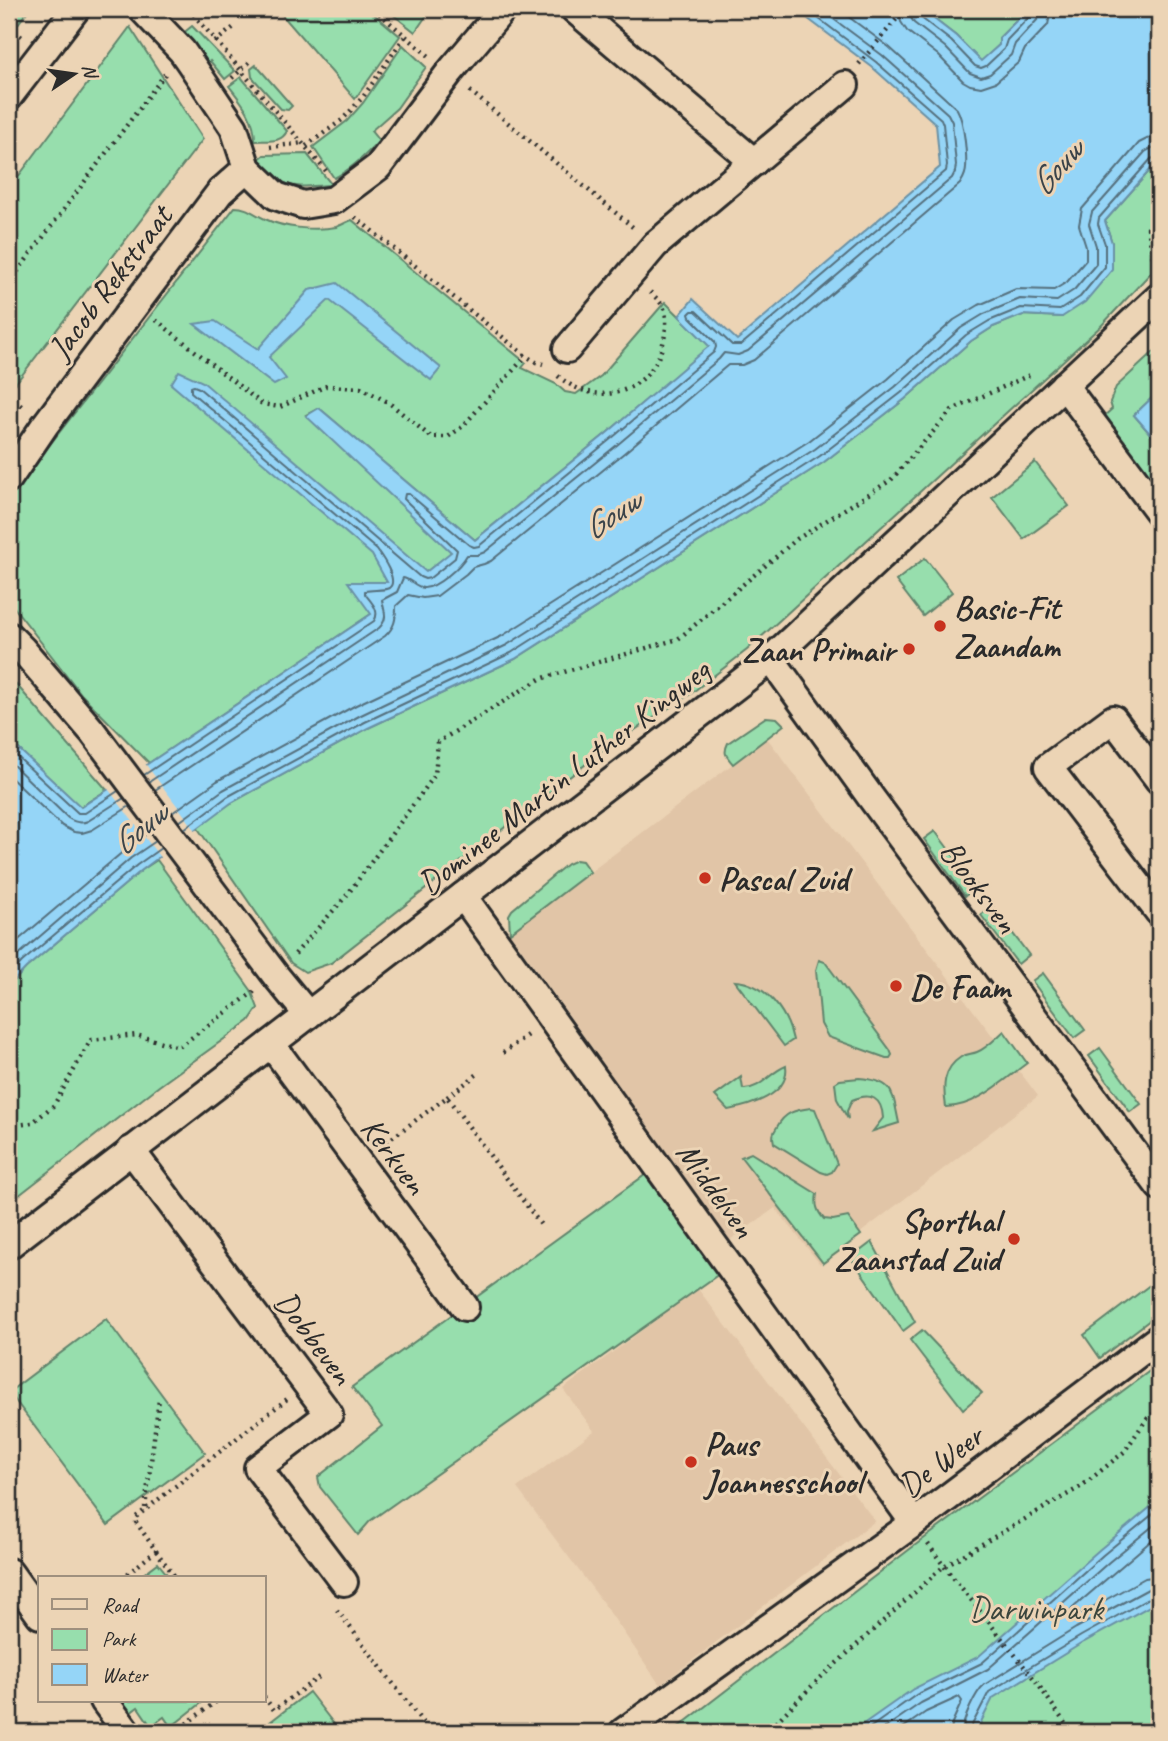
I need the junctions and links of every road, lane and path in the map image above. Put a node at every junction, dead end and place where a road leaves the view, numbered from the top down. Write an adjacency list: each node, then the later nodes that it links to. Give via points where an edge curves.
1 (76, 9): 13 (street)
2 (142, 9): 9 (street)
3 (189, 9): 14 (path)
4 (373, 9): 8 (path)
5 (503, 9): 11 (street)
6 (574, 9): 15 (street)
7 (905, 9): 10 (path)
8 (406, 36): 11 (path); 14 (path, via 342,121)
9 (182, 51): 16 (street, via 234,128); 21 (path)
10 (860, 63)
11 (449, 73): 17 (street); 19 (path)
12 (845, 85): 15 (street)
13 (9, 96)
14 (306, 146): 17 (path)
15 (754, 162): 19 (street)
16 (247, 167): 17 (street, via 276,196 303,205 334,200); 23 (street, Jacob Rekstraat, via 220,191)
17 (344, 206): 25 (path)
18 (1159, 213): 22 (path, via 1148,228)
19 (655, 245): 20 (street)
20 (630, 274): 24 (street); 25 (path, via 665,312 662,353 634,387 592,394)
21 (9, 284)
22 (1158, 287): 27 (street, Dominee Martin Luther Kingweg)
23 (136, 304): 25 (path, via 262,404 280,407 326,386 361,388 388,402 431,437 448,437 463,426); 28 (street, Jacob Rekstraat)
24 (567, 349)
25 (526, 356)
26 (1040, 371): 35 (path, via 952,410 891,480 797,539 678,639 540,679 438,742 435,775 346,895)
27 (1064, 385): 29 (street); 31 (street, Dominee Martin Luther Kingweg)
28 (9, 478)
29 (1159, 512)
30 (9, 636): 35 (street, via 92,731)
31 (771, 659): 33 (street, Dominee Martin Luther Kingweg); 43 (street, Blooksven)
32 (1159, 780): 34 (street, via 1113,719 1048,766)
33 (463, 896): 36 (street, Dominee Martin Luther Kingweg); 52 (street, Middelven)
34 (1159, 912)
35 (276, 976): 36 (street); 40 (path, via 179,1047 136,1035 91,1040 54,1105 32,1123)
36 (308, 1015): 37 (street, Dominee Martin Luther Kingweg)
37 (271, 1044): 41 (street, Dominee Martin Luther Kingweg); 42 (street, Kerkven)
38 (480, 1073): 39 (path)
39 (447, 1097): 42 (path); 44 (path)
40 (9, 1126)
41 (131, 1150): 45 (street, Dominee Martin Luther Kingweg); 48 (street, Dobbeven)
42 (358, 1163): 46 (street, Kerkven)
43 (1159, 1186)
44 (541, 1225)
45 (9, 1245)
46 (465, 1307)
47 (1159, 1338): 52 (street, De Weer)
48 (307, 1384): 51 (path); 58 (street, Dobbeven, via 329,1413 258,1468)
49 (159, 1399): 51 (path)
50 (1159, 1410): 54 (path, via 1148,1417 1124,1452 1082,1486)
51 (145, 1508): 53 (path, via 136,1522)
52 (914, 1523): 54 (path); 67 (street, De Weer)
53 (156, 1551): 56 (path); 57 (path)
54 (944, 1566): 68 (path); 69 (path, via 1035,1679)
55 (9, 1572): 59 (street)
56 (125, 1576)
57 (175, 1576)
58 (344, 1582): 66 (path, via 327,1595)
59 (38, 1612)
60 (319, 1677): 61 (path, via 274,1710)
61 (266, 1700)
62 (105, 1702): 64 (street)
63 (216, 1702): 65 (path)
64 (127, 1732)
65 (175, 1732)
66 (430, 1732)
67 (623, 1732)
68 (766, 1732)
69 (1071, 1732)

